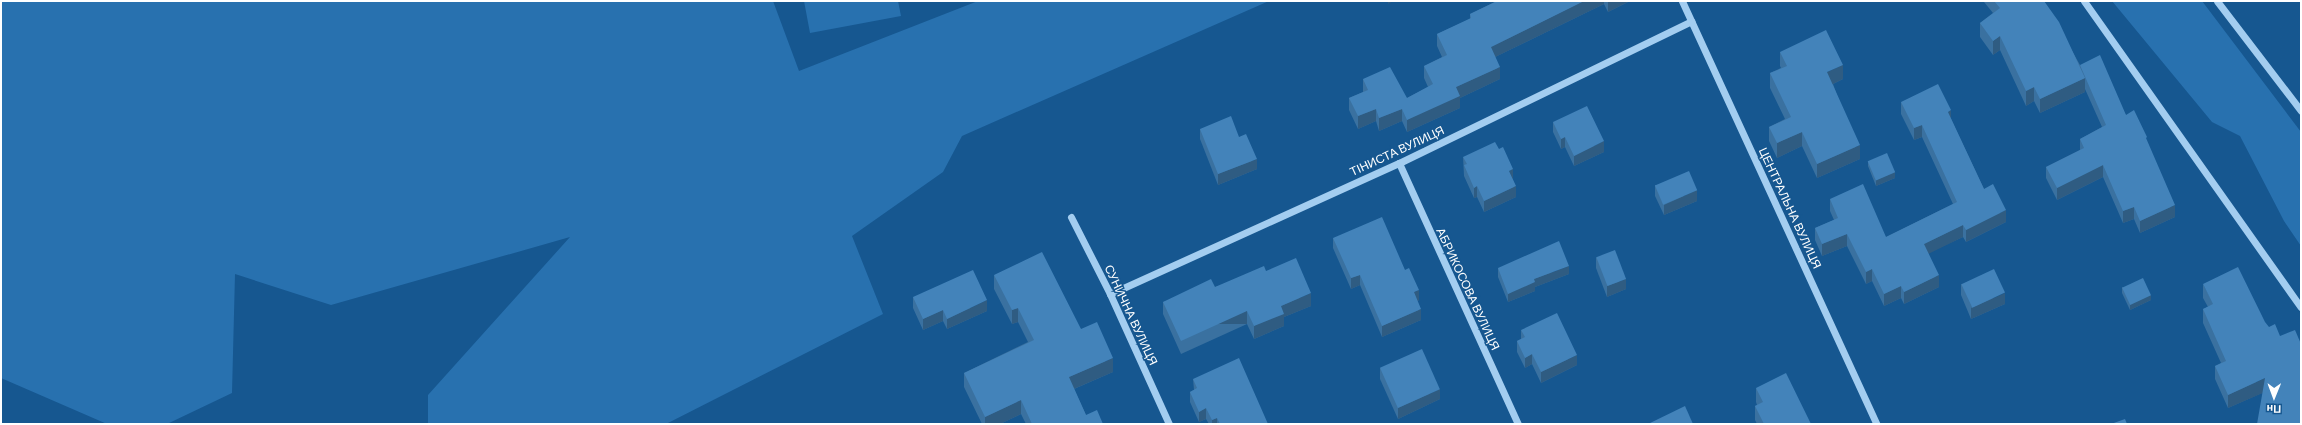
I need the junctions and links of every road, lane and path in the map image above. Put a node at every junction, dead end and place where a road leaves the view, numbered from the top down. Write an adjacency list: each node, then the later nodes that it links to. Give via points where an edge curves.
1 (1682, 1): 4 (street, ЦЕНТРАЛЬНА ВУЛИЦЯ)
2 (2084, 1): 9 (street)
3 (2217, 1): 5 (street)
4 (1691, 21): 6 (street, ТІНИСТА ВУЛИЦЯ); 12 (street, ЦЕНТРАЛЬНА ВУЛИЦЯ)
5 (2301, 112)
6 (1399, 163): 8 (street, ТІНИСТА ВУЛИЦЯ); 11 (street, АБРИКОСОВА ВУЛИЦЯ)
7 (1071, 217): 8 (street, СУНИЧНА ВУЛИЦЯ)
8 (1110, 294): 10 (street, СУНИЧНА ВУЛИЦЯ)
9 (2301, 307)
10 (1169, 424)
11 (1518, 424)
12 (1877, 424)

